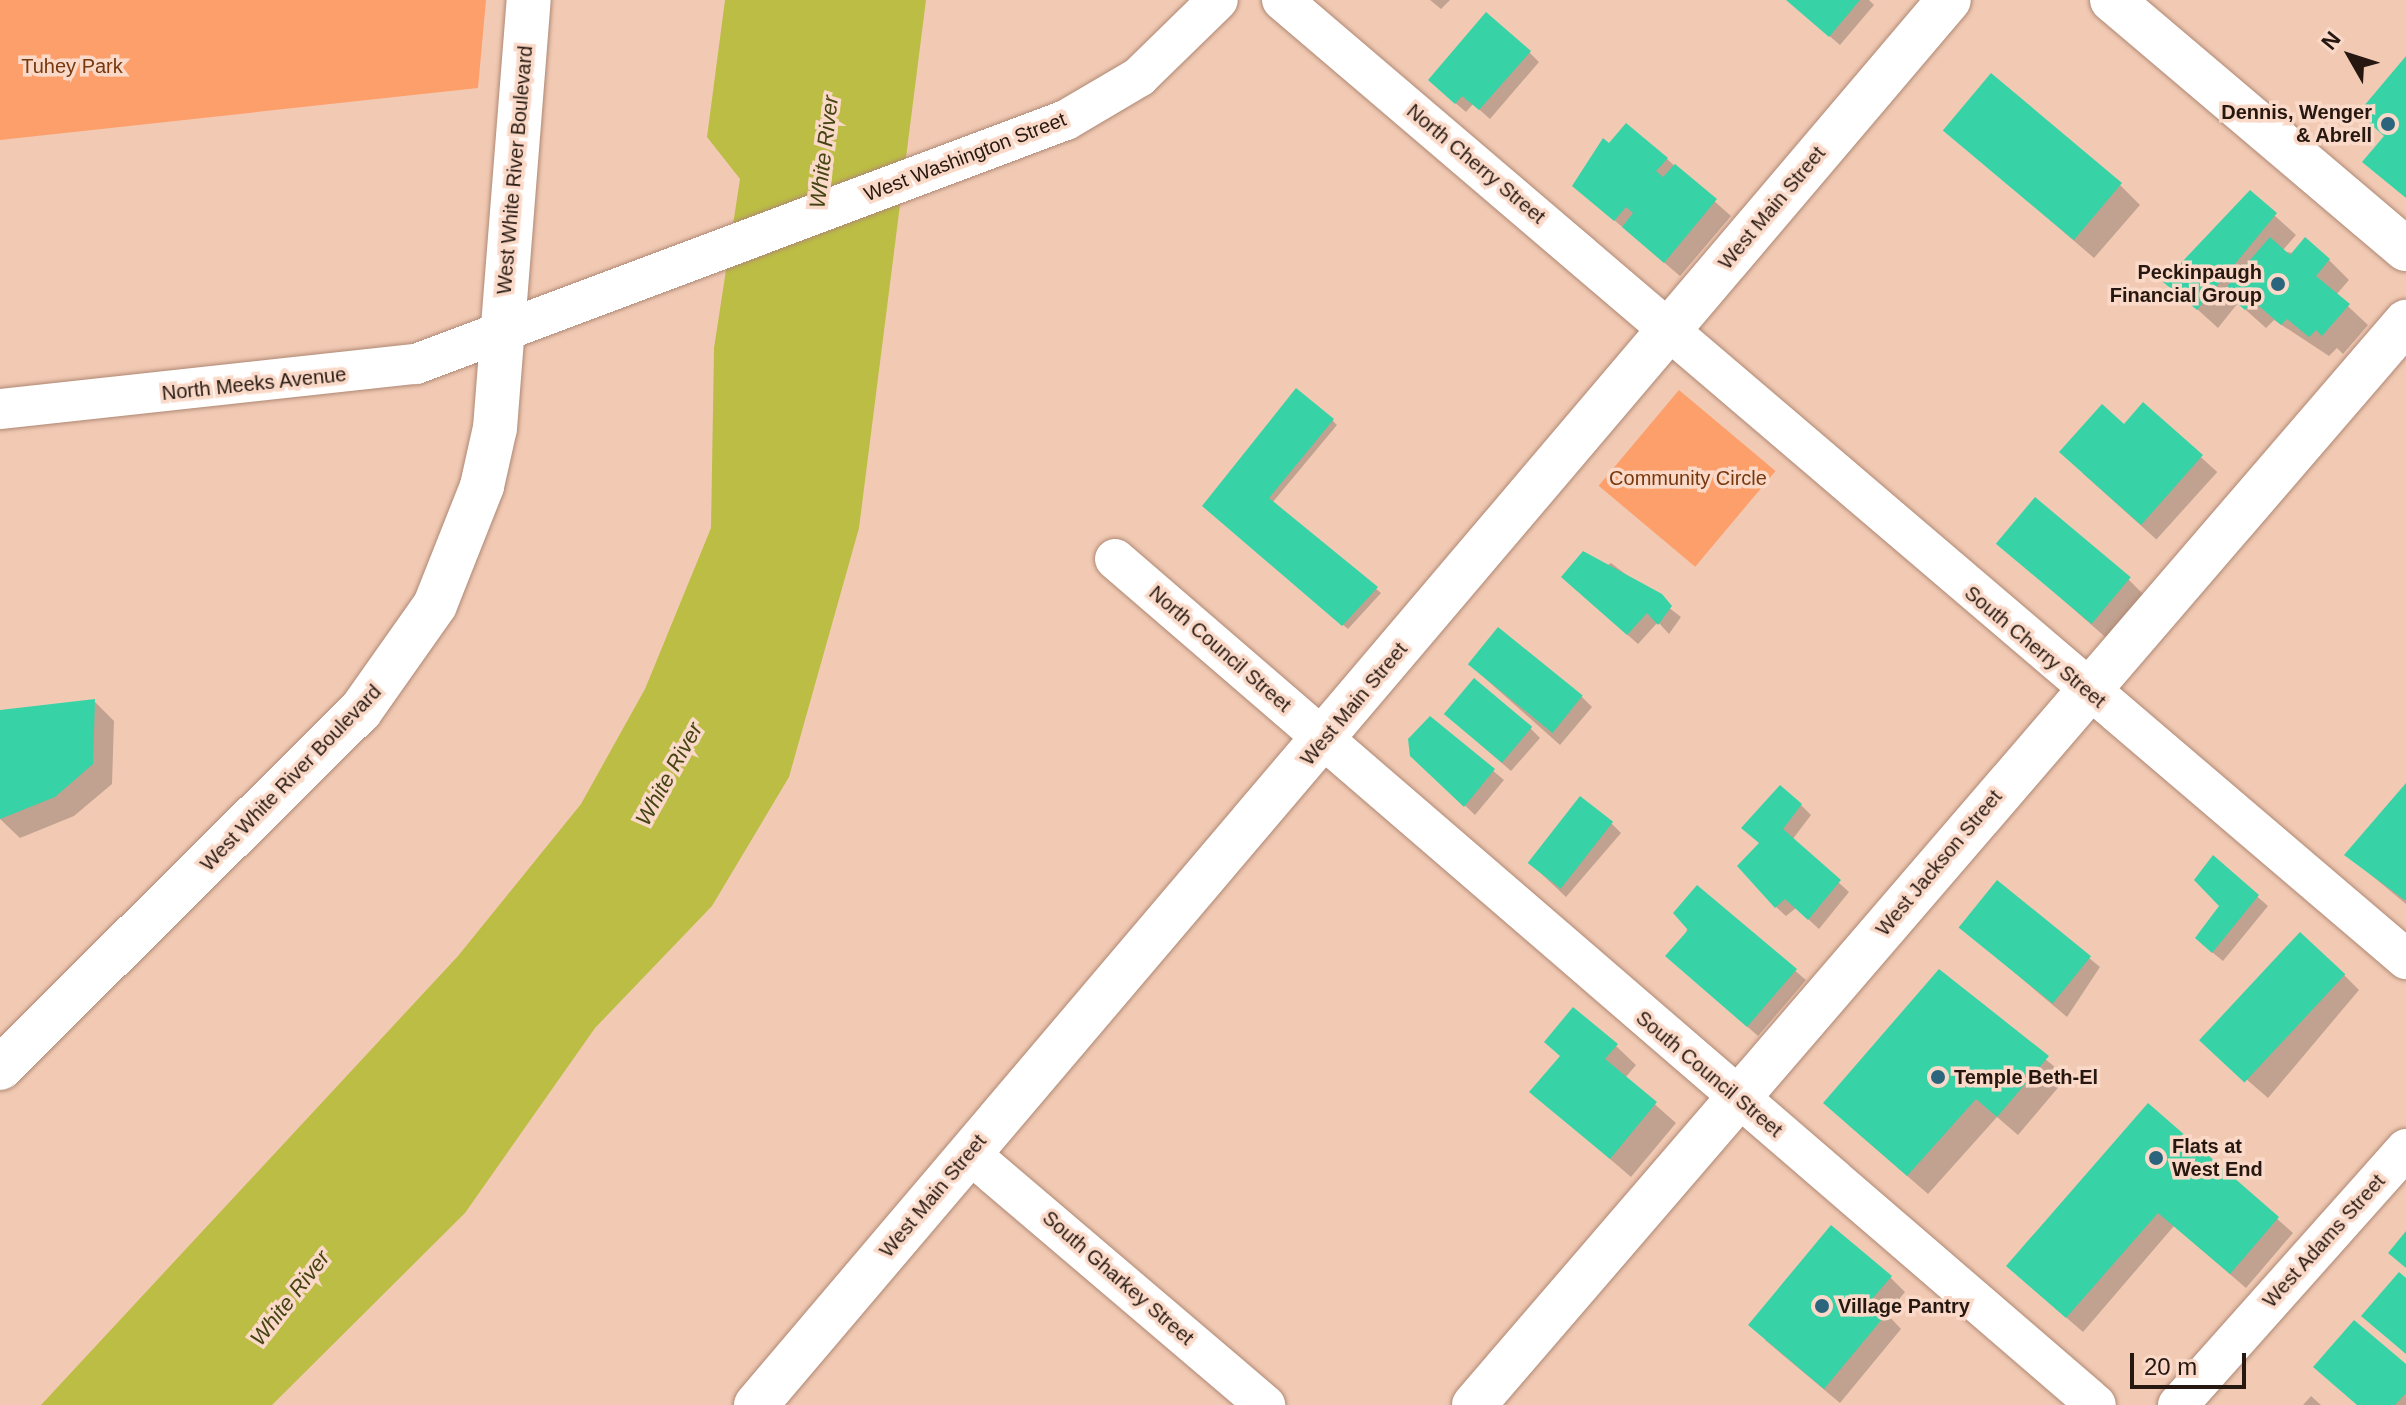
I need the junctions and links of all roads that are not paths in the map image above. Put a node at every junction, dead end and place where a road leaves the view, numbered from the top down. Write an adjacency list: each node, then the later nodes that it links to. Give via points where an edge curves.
1 (529, 0): 9 (main road, West White River Boulevard)
2 (1218, 0): 9 (street, West Washington Street, via 1139,77 1066,120)
3 (1282, 0): 8 (street, North Cherry Street)
4 (1949, 0): 8 (main road, West Main Street)
5 (2112, 0): 6 (main road)
6 (2406, 249)
7 (2406, 322): 12 (main road, West Jackson Street)
8 (1668, 330): 12 (street, South Cherry Street); 13 (main road, West Main Street)
9 (502, 331): 10 (street, North Meeks Avenue, via 416,364); 15 (main road, West White River Boulevard, via 495,428 482,486 435,605 398,663 273,802)
10 (0, 409)
11 (1115, 559): 13 (street, North Council Street)
12 (2087, 691): 14 (street, South Cherry Street); 16 (main road, West Jackson Street)
13 (1325, 740): 16 (street, South Council Street); 18 (main road, West Main Street)
14 (2406, 959)
15 (0, 1068)
16 (1738, 1100): 21 (main road, West Jackson Street); 22 (street, South Council Street)
17 (2406, 1149): 23 (street, West Adams Street)
18 (969, 1153): 19 (main road, West Main Street); 20 (street, South Gharkey Street)
19 (756, 1405)
20 (1265, 1405)
21 (1474, 1405)
22 (2096, 1405)
23 (2178, 1405)

